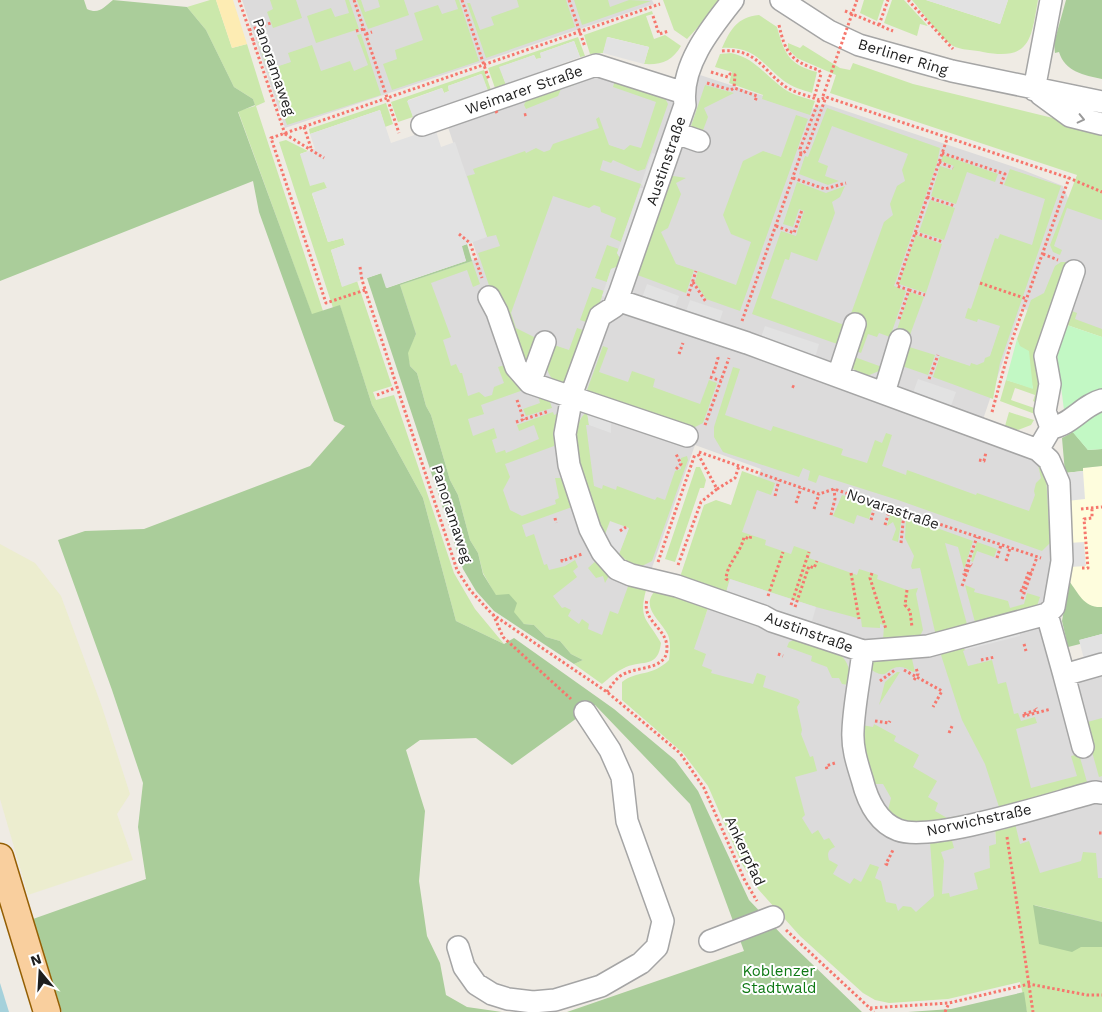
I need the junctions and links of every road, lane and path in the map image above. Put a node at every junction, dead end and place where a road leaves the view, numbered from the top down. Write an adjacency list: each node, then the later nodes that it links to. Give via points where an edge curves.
1 (239, 0): 18 (path, Panoramaweg)
2 (354, 0): 17 (path)
3 (462, 0): 30 (path)
4 (569, 0): 22 (path)
5 (733, 0): 35 (street, Austinstraße, via 697,50)
6 (781, 0): 34 (street, Berliner Ring, via 829,31 859,45 952,72)
7 (858, 0): 36 (path, bridge)
8 (888, 0): 16 (path)
9 (908, 0): 27 (path)
10 (1051, 0): 34 (street)
11 (660, 4): 22 (path)
12 (845, 11): 16 (path)
13 (653, 16): 20 (path, via 659,34)
14 (271, 22): 18 (path)
15 (779, 25): 38 (path, via 786,50 795,60 819,70 821,74)
16 (879, 25): 23 (path)
17 (364, 29): 19 (path); 24 (path)
18 (249, 30): 26 (path, Panoramaweg)
19 (356, 31)
20 (669, 31)
21 (372, 32): 24 (path)
22 (580, 32): 29 (path); 30 (path)
23 (896, 32)
24 (366, 34): 37 (path)
25 (265, 36): 26 (path)
26 (252, 40): 49 (path, Panoramaweg)
27 (953, 50)
28 (717, 51): 38 (path, via 732,50 746,54 759,61 782,84)
29 (588, 55)
30 (484, 66): 37 (path)
31 (708, 71): 33 (path, via 728,77 735,75)
32 (704, 82): 33 (path, via 731,90)
33 (734, 88): 41 (path, via 757,96)
34 (1034, 90): 39 (street, Berliner Ring); 44 (street, Berliner Ring, one-way to 44, via 1070,116)
35 (684, 93): 45 (street, Weimarer Straße, via 596,65); 48 (street, Austinstraße, via 685,105)
36 (825, 96): 40 (path); 50 (path); 54 (path, via 806,151)
37 (388, 98): 46 (path); 47 (path)
38 (814, 98): 40 (path)
39 (1074, 98): 42 (street, Berliner Ring); 43 (street, Berliner Ring)
40 (819, 100): 54 (path)
41 (755, 101)
42 (1102, 102)
43 (1102, 109)
44 (1102, 124)
45 (422, 125)
46 (304, 127): 49 (path); 52 (path)
47 (399, 133)
48 (676, 133): 51 (street); 81 (street, Austinstraße)
49 (285, 134): 52 (path); 75 (path, Panoramaweg, via 271,138 326,303)
50 (947, 139): 53 (path); 59 (path)
51 (699, 141)
52 (311, 148): 55 (path)
53 (942, 153): 56 (path); 61 (path, via 1005,174)
54 (801, 154): 58 (path)
55 (324, 158)
56 (939, 162): 57 (path); 63 (path)
57 (953, 168)
58 (793, 178): 60 (path, via 825,189); 66 (path)
59 (1069, 178): 62 (path); 80 (path)
60 (846, 183)
61 (1001, 184)
62 (1102, 192)
63 (927, 197): 64 (path); 67 (path)
64 (955, 206)
65 (802, 210): 66 (path, via 794,233)
66 (776, 226): 85 (path)
67 (915, 233): 69 (path); 76 (path, via 897,286)
68 (459, 234): 79 (path, via 470,243)
69 (943, 242)
70 (360, 267): 75 (path, Panoramaweg)
71 (696, 271): 73 (path)
72 (1074, 271): 102 (street, via 1045,356 1050,384 1045,411)
73 (692, 281): 78 (path); 82 (path)
74 (980, 283): 80 (path)
75 (365, 290): 94 (path, Panoramaweg)
76 (909, 290): 77 (path); 84 (path)
77 (925, 295)
78 (688, 296)
79 (489, 297): 95 (street)
80 (1027, 299): 103 (path)
81 (617, 300): 85 (street); 99 (street, Austinstraße, via 614,308 600,316)
82 (706, 302)
83 (855, 324): 90 (street)
84 (898, 334): 96 (street)
85 (736, 339): 90 (street)
86 (545, 342): 95 (street)
87 (938, 356): 92 (path)
88 (718, 361): 89 (path)
89 (712, 372)
90 (838, 376): 96 (street)
91 (710, 377): 93 (path)
92 (930, 379)
93 (721, 381)
94 (398, 388): 97 (path); 152 (path, Panoramaweg, via 458,570 470,590)
95 (523, 390): 99 (street); 100 (path)
96 (884, 393): 103 (street)
97 (377, 395)
98 (1102, 400): 102 (street, via 1091,403 1064,424)
99 (571, 402): 100 (path); 104 (street); 158 (street, Austinstraße, via 565,434 569,465 598,546 617,569 677,586 772,622)
100 (524, 420): 101 (path)
101 (516, 422)
102 (1051, 428): 105 (street)
103 (986, 430): 105 (street)
104 (692, 443): 106 (path); 109 (path)
105 (1038, 450): 138 (street, via 1049,460 1059,483)
106 (739, 466): 107 (path); 109 (path, via 735,478)
107 (779, 480): 108 (path); 112 (path)
108 (801, 488): 111 (path); 113 (path)
109 (717, 489): 140 (path, via 701,502 679,564)
110 (834, 489): 111 (path, Novarastraße); 114 (path, Novarastraße); 120 (path, via 836,500)
111 (819, 494): 118 (path)
112 (775, 496)
113 (796, 503)
114 (876, 503): 116 (path, Novarastraße); 121 (path)
115 (1102, 507): 117 (path)
116 (890, 508): 119 (path, Novarastraße); 122 (path)
117 (1086, 508)
118 (814, 509)
119 (904, 513): 126 (path, Novarastraße); 127 (path)
120 (831, 516)
121 (871, 520)
122 (886, 525)
123 (626, 527): 124 (path)
124 (620, 531)
125 (751, 535): 145 (path, via 750,539 744,537 742,547 729,565 726,579)
126 (977, 537): 128 (path, Novarastraße); 144 (path)
127 (901, 543)
128 (1001, 545): 129 (path, Novarastraße); 133 (path)
129 (1010, 548): 134 (path, Novarastraße); 137 (path)
130 (783, 552): 150 (path)
131 (809, 552): 136 (path, via 793,605 809,566 814,568)
132 (579, 556): 135 (path)
133 (997, 558)
134 (1036, 558): 138 (path, Novarastraße); 143 (path)
135 (562, 559)
136 (817, 560)
137 (1006, 561)
138 (1062, 561): 153 (street, via 1054,607)
139 (972, 564): 144 (path)
140 (674, 566)
141 (851, 572): 154 (path)
142 (872, 573): 157 (path, via 870,578 886,624)
143 (1031, 573): 148 (path); 151 (path, via 1022,599)
144 (966, 575): 146 (path)
145 (729, 580)
146 (962, 586)
147 (907, 590): 155 (path, via 905,605 910,611 912,628)
148 (1020, 590)
149 (649, 592): 167 (path, via 645,606 666,642 665,657 657,665 618,677)
150 (770, 592)
151 (1015, 602)
152 (492, 614): 167 (path, Panoramaweg); 171 (path, via 504,637)
153 (1048, 614): 155 (street, Austinstraße); 165 (street)
154 (859, 619)
155 (934, 644): 157 (street, Austinstraße)
156 (1024, 644): 159 (path)
157 (890, 650): 158 (street, Austinstraße)
158 (863, 651): 180 (street, Norwichstraße, via 853,731 854,750 864,788 876,813 901,831 926,833)
159 (1026, 651)
160 (778, 654): 161 (path)
161 (784, 656)
162 (996, 656): 163 (path)
163 (981, 660)
164 (1102, 664): 165 (street)
165 (1064, 675): 168 (street)
166 (874, 683): 169 (path, via 902,669 942,691)
167 (606, 692): 184 (path, Ankerpfad, via 680,753 704,788 745,881 756,900)
168 (1071, 704): 170 (path, via 1024,716); 176 (street)
169 (933, 707)
170 (1036, 708)
171 (585, 712): 186 (street, via 610,750 622,777 627,821 663,922 657,947 641,963 601,986 555,1000 534,1002 508,999 476,984 464,966)
172 (890, 720): 173 (path, via 889,723)
173 (875, 721)
174 (953, 724): 175 (path)
175 (949, 733)
176 (1083, 747)
177 (833, 763): 178 (path, via 826,766)
178 (827, 769)
179 (1102, 793): 180 (street, Norwichstraße, via 1095,792)
180 (1003, 816): 187 (path)
181 (1024, 838): 182 (path)
182 (1025, 842)
183 (0, 857): 191 (main road)
184 (773, 917): 185 (street); 190 (path, Ankerpfad)
185 (710, 940)
186 (458, 947)
187 (1029, 984): 188 (path); 189 (path); 194 (path)
188 (1102, 996)
189 (949, 1003): 190 (path); 193 (path)
190 (870, 1008): 192 (path, Ankerpfad)
191 (47, 1012)
192 (874, 1012)
193 (945, 1012)
194 (1033, 1012)

